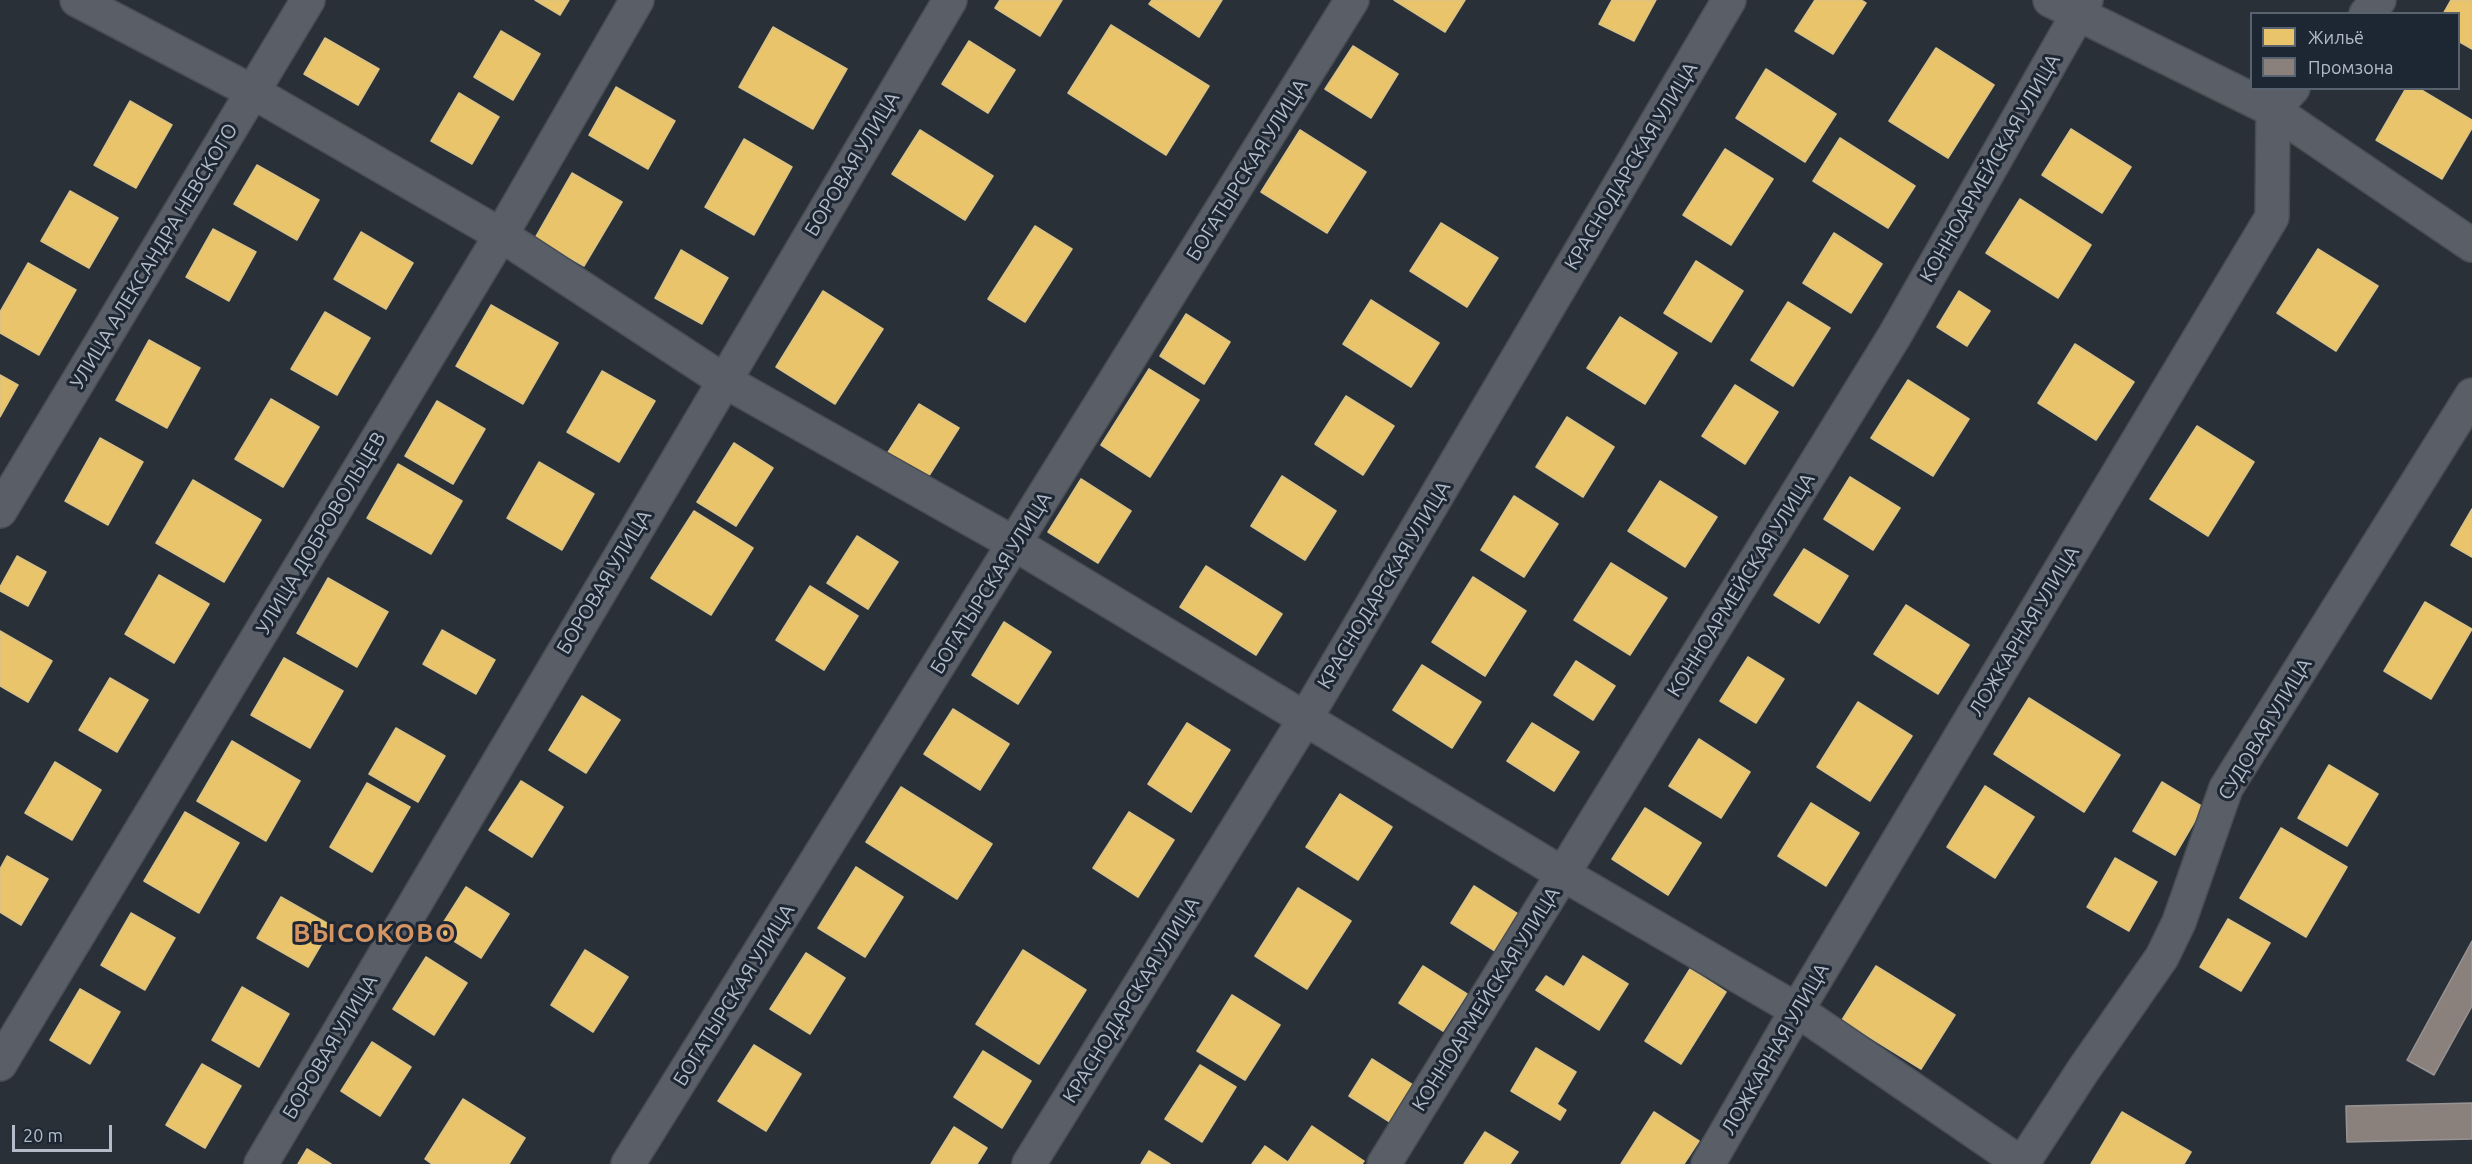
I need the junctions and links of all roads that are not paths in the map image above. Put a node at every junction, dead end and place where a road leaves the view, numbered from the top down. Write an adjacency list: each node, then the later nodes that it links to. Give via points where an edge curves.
1 (77, 0): 12 (street)
2 (308, 0): 12 (street, УЛИЦА АЛЕКСАНДРА НЕВСКОГО)
3 (637, 0): 14 (street, УЛИЦА ДОБРОВОЛЬЦЕВ)
4 (950, 0): 16 (street, БОРОВАЯ УЛИЦА)
5 (1352, 0): 19 (street, БОГАТЫРСКАЯ УЛИЦА)
6 (1729, 0): 20 (street, КРАСНОДАРСКАЯ УЛИЦА)
7 (2379, 0): 9 (street)
8 (2071, 5): 10 (street); 21 (street, КОННОАРМЕЙСКАЯ УЛИЦА, via 1895,335)
9 (2368, 12)
10 (2250, 84)
11 (2263, 90): 13 (street)
12 (252, 92): 14 (street); 18 (street, УЛИЦА АЛЕКСАНДРА НЕВСКОГО)
13 (2283, 99): 15 (street); 22 (street, ЛОЖКАРНАЯ УЛИЦА, via 2272,217)
14 (501, 235): 16 (street); 23 (street, УЛИЦА ДОБРОВОЛЬЦЕВ)
15 (2472, 245)
16 (723, 380): 19 (street); 24 (street, БОРОВАЯ УЛИЦА)
17 (2472, 395): 29 (street, СУДОВАЯ УЛИЦА, via 2226,788 2179,922 2162,957)
18 (0, 511)
19 (1015, 544): 20 (street); 25 (street, БОГАТЫРСКАЯ УЛИЦА)
20 (1305, 719): 21 (street); 26 (street, КРАСНОДАРСКАЯ УЛИЦА)
21 (1563, 874): 22 (street); 27 (street, КОННОАРМЕЙСКАЯ УЛИЦА)
22 (1797, 1010): 28 (street, ЛОЖКАРНАЯ УЛИЦА); 29 (street)
23 (0, 1064)
24 (261, 1164)
25 (628, 1164)
26 (1029, 1164)
27 (1384, 1164)
28 (1708, 1164)
29 (2022, 1164)

